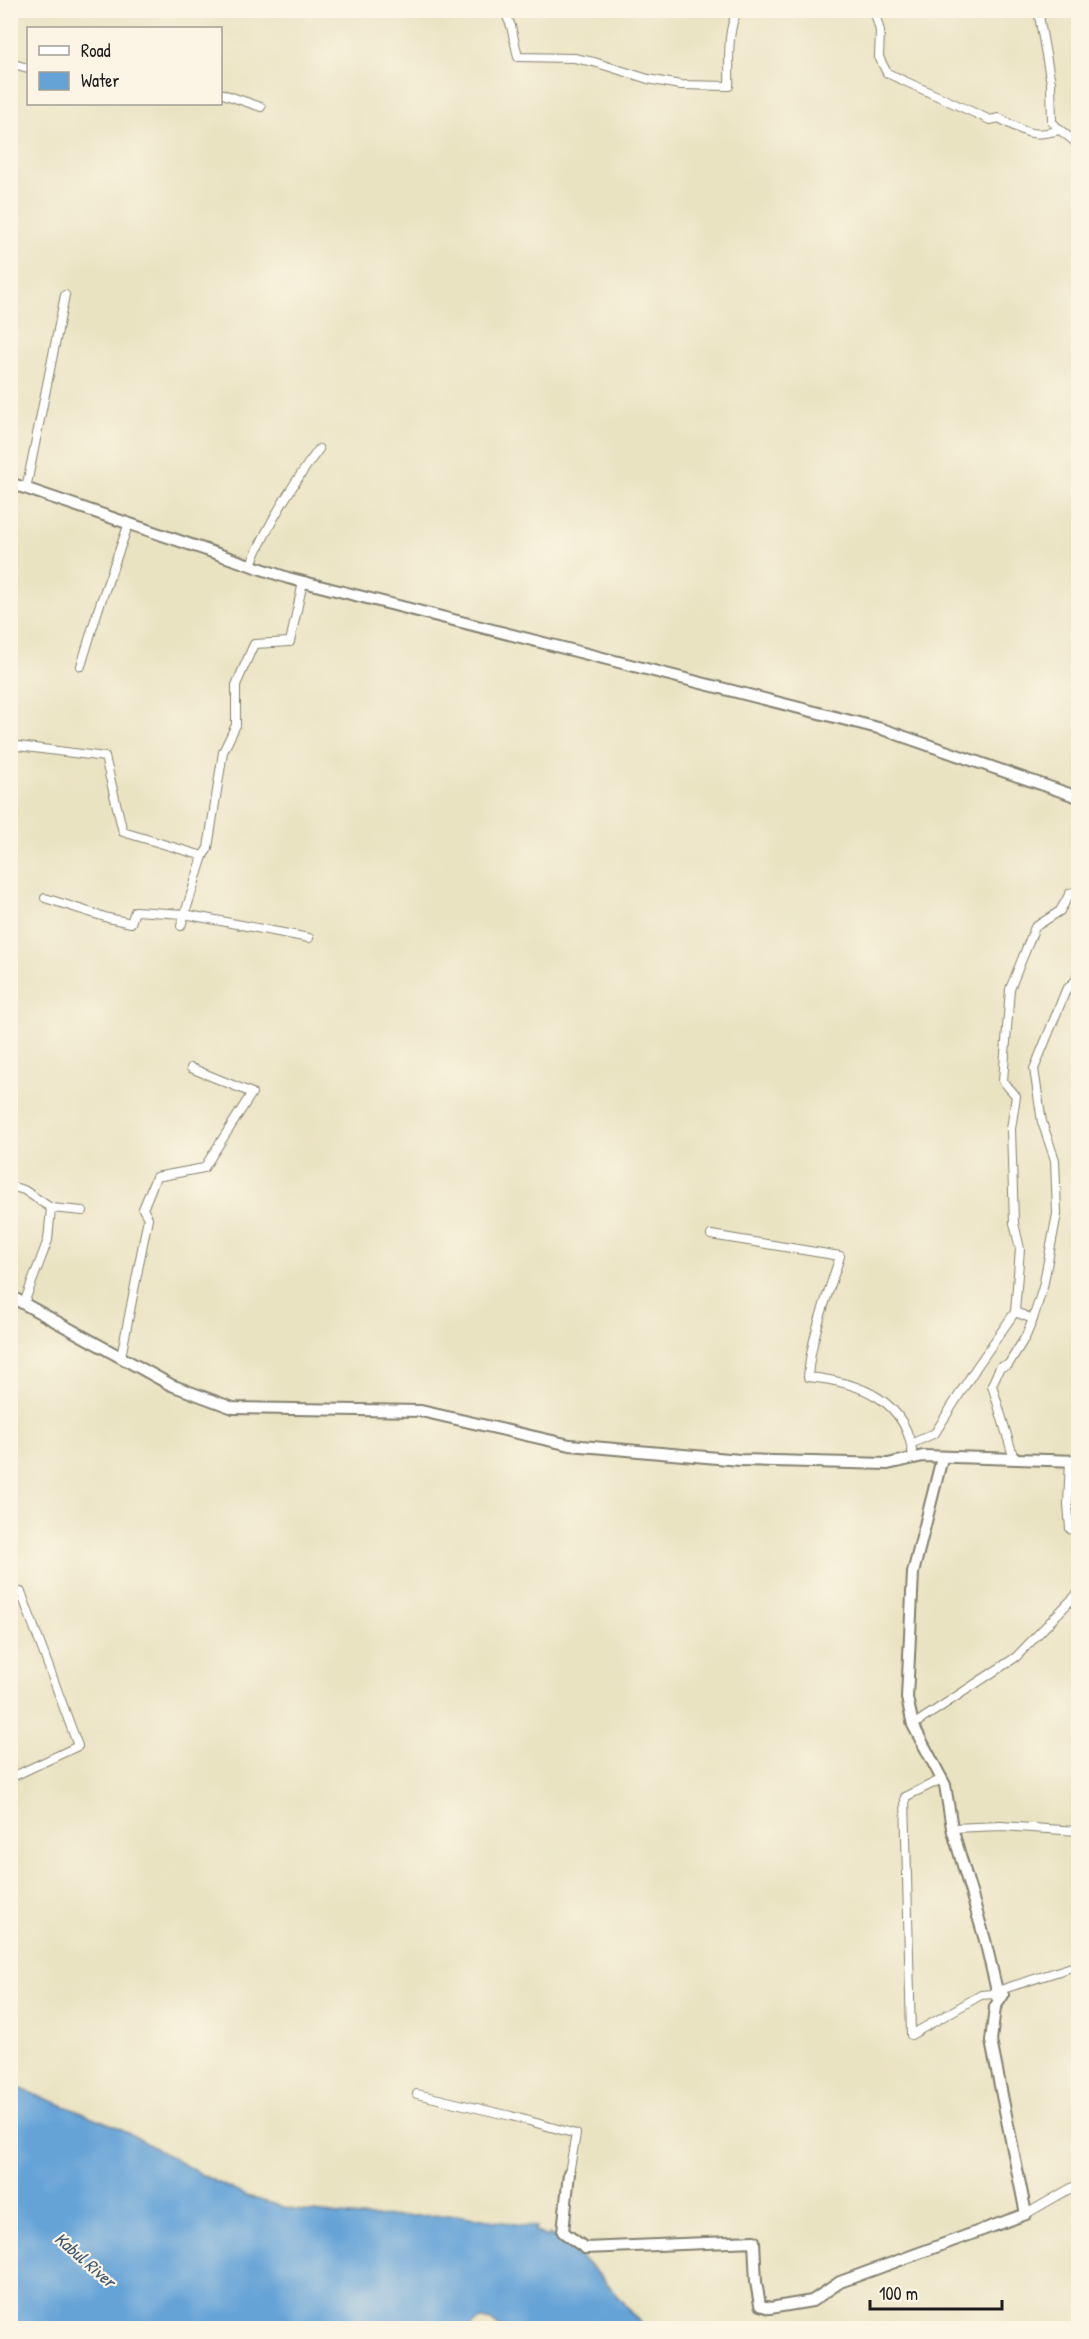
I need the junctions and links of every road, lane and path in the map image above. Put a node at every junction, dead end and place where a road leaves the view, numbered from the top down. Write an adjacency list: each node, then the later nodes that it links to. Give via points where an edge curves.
1 (504, 10): 2 (street, via 518,57 574,58 680,86 729,86 730,46)
2 (738, 10)
3 (874, 10): 9 (street, via 880,31 879,57 887,73 990,120 999,117 1023,131 1041,135)
4 (1038, 10): 9 (street, via 1051,83 1052,122)
5 (10, 63): 6 (street)
6 (27, 68)
7 (222, 94): 8 (street)
8 (261, 108)
9 (1060, 130): 10 (street)
10 (1078, 144)
11 (65, 295): 14 (street)
12 (319, 449): 16 (street, via 291,486)
13 (10, 483): 14 (street)
14 (26, 489): 15 (street)
15 (129, 523): 16 (street); 18 (street)
16 (250, 566): 17 (street)
17 (303, 582): 20 (street, via 882,729); 21 (street, via 290,642 254,644 236,685 236,725 223,752 208,848)
18 (81, 666)
19 (10, 745): 21 (street, via 105,757 123,832)
20 (1078, 797)
21 (203, 856): 24 (street)
22 (1078, 891): 35 (street, via 1070,893 1060,911 1035,927 1010,989 1003,1081 1016,1096 1011,1129 1014,1223 1020,1249)
23 (45, 898): 24 (street, via 131,922 135,911)
24 (184, 914): 25 (street); 26 (street)
25 (181, 926)
26 (309, 938)
27 (1078, 969): 36 (street, via 1077,979 1066,990 1034,1069 1042,1122 1055,1160 1057,1214)
28 (190, 1068): 37 (street, via 252,1093 204,1168 156,1178 143,1209 148,1218)
29 (10, 1186): 30 (street, via 24,1190)
30 (51, 1208): 31 (street); 34 (street, via 48,1240)
31 (83, 1211)
32 (711, 1235): 38 (street, via 840,1256 815,1334 808,1377 865,1388 895,1411)
33 (10, 1296): 34 (street)
34 (24, 1303): 37 (street)
35 (1015, 1312): 36 (street); 38 (street, via 935,1433)
36 (1033, 1319): 41 (street, via 1008,1365 1000,1367 992,1385)
37 (121, 1357): 39 (street, via 171,1385 233,1408 421,1411 570,1445 740,1460 888,1464)
38 (911, 1444): 39 (street)
39 (918, 1457): 40 (street)
40 (942, 1458): 41 (street); 46 (street, via 913,1573 907,1698)
41 (1014, 1459): 42 (street)
42 (1074, 1460): 43 (street, via 1068,1504 1071,1529)
43 (1078, 1532)
44 (10, 1592): 47 (street, via 21,1592 78,1746)
45 (1078, 1593): 46 (street, via 1016,1657)
46 (913, 1725): 48 (street)
47 (10, 1778)
48 (942, 1779): 49 (street); 52 (street, via 905,1797 911,2035 981,1995)
49 (952, 1828): 50 (street, via 1001,1826); 52 (street)
50 (1078, 1831)
51 (1078, 1965): 52 (street)
52 (998, 1996): 56 (street, via 991,2042)
53 (417, 2094): 54 (street, via 576,2134)
54 (569, 2173): 56 (street, via 563,2232 585,2248 754,2241 760,2305 770,2308 812,2301 840,2282)
55 (1078, 2184): 56 (street)
56 (1026, 2214)

